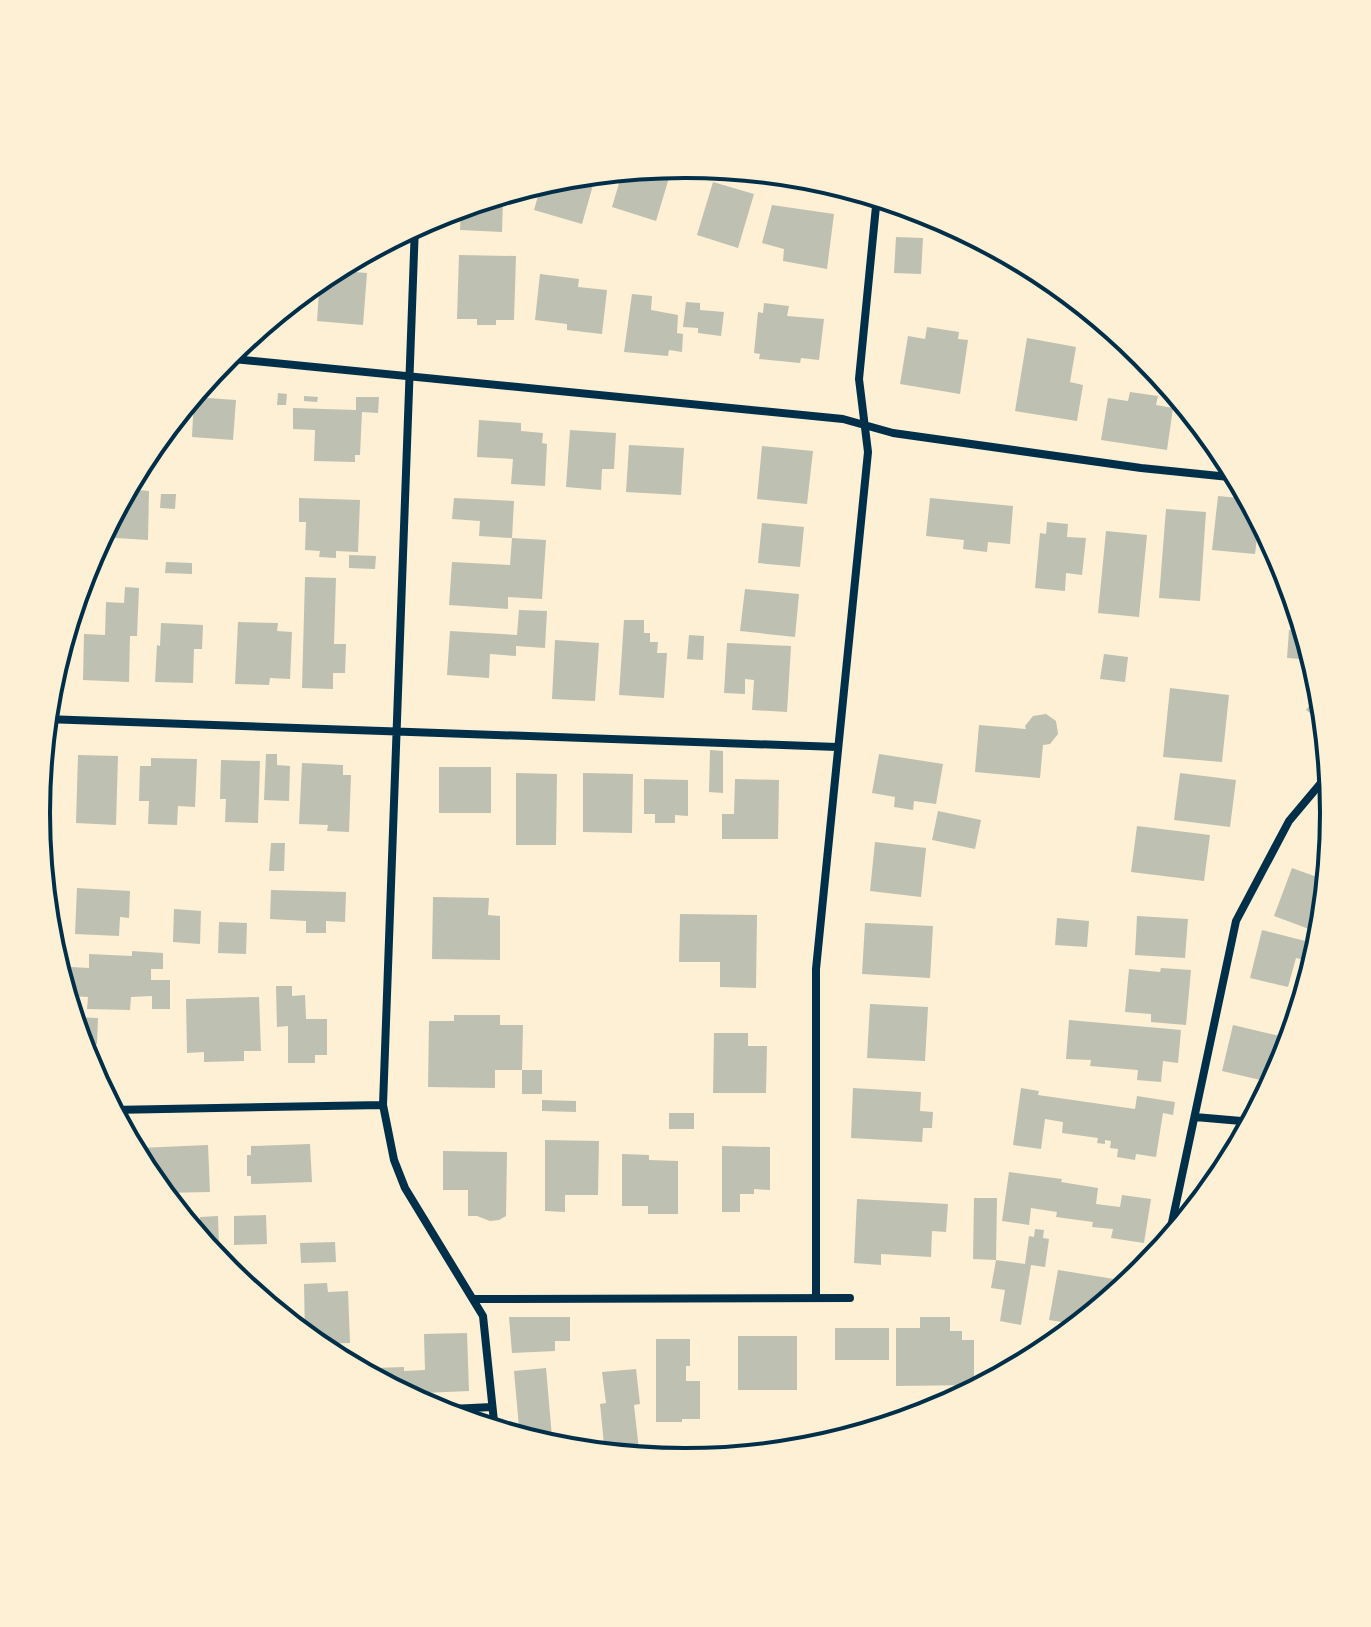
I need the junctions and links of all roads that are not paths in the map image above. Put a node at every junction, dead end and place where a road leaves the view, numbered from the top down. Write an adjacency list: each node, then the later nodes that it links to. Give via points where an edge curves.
1 (876, 208): 5 (street, via 859,379)
2 (415, 239): 4 (street)
3 (241, 360): 4 (street)
4 (410, 375): 5 (street); 8 (street)
5 (866, 425): 6 (street, via 893,433); 9 (street, via 868,452)
6 (1224, 476)
7 (57, 719): 8 (street)
8 (395, 731): 9 (street); 11 (street)
9 (837, 747): 16 (street, via 816,969)
10 (1320, 784): 13 (street, via 1289,821 1236,921)
11 (383, 1105): 12 (street); 18 (street, via 405,1188)
12 (124, 1110)
13 (1195, 1117): 14 (street); 15 (street)
14 (1241, 1121)
15 (1172, 1222)
16 (816, 1297): 17 (street); 18 (street)
17 (850, 1298)
18 (473, 1299): 19 (street, via 483,1316)
19 (492, 1407): 20 (street); 21 (street)
20 (463, 1408)
21 (493, 1419)

